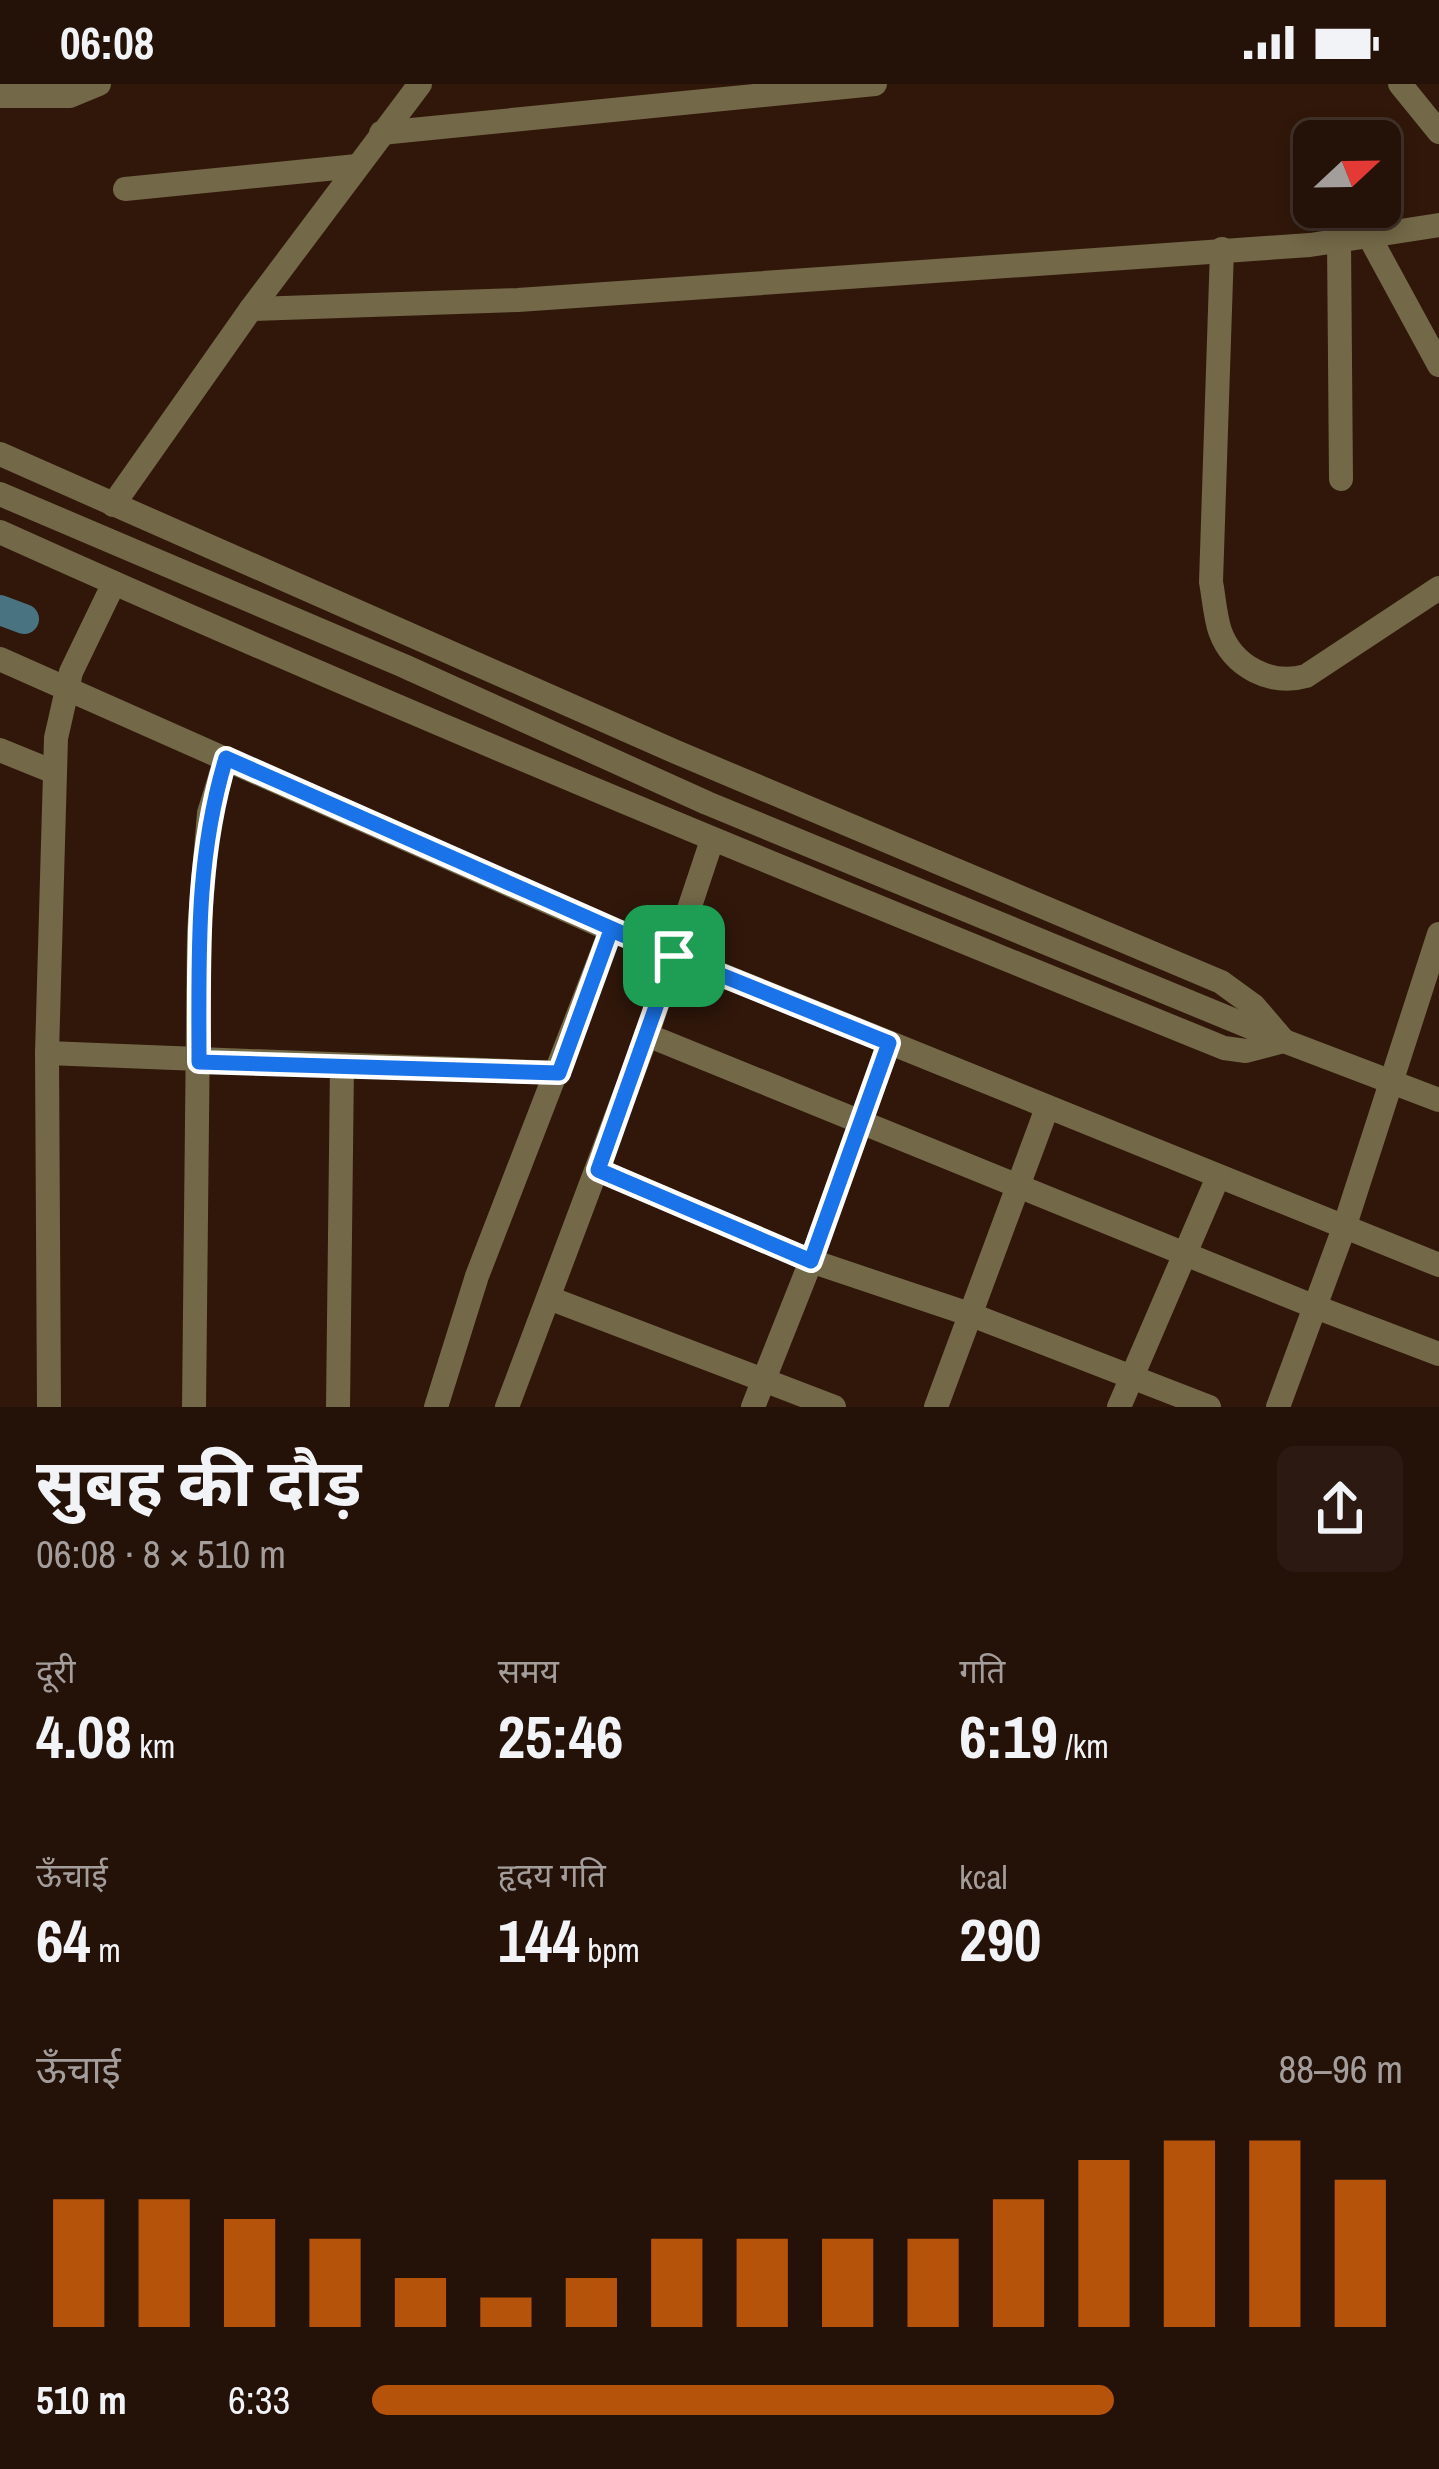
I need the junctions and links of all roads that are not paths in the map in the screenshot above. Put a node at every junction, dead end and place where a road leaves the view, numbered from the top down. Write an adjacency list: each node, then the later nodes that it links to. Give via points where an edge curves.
1 (99, 84): 5 (street, via 70,96)
2 (875, 84): 7 (street)
3 (1400, 84): 6 (street)
4 (414, 87): 7 (street)
5 (0, 96)
6 (1439, 132)
7 (381, 133): 8 (street)
8 (357, 166): 9 (street); 14 (street)
9 (125, 189)
10 (1439, 225): 11 (street)
11 (1370, 238): 12 (street); 15 (street)
12 (1339, 241): 13 (street); 17 (street)
13 (1222, 249): 14 (street, via 518,300); 22 (street, via 1211,582 1232,652 1271,678 1306,676)
14 (251, 309): 19 (street)
15 (1439, 364)
16 (0, 454): 19 (street)
17 (1341, 479)
18 (0, 494): 33 (street, via 707,803)
19 (113, 506): 33 (street, via 1221,982)
20 (0, 532): 21 (street)
21 (115, 583): 24 (street); 28 (street)
22 (1439, 588)
23 (0, 659): 24 (street)
24 (69, 679): 26 (street); 27 (street)
25 (0, 750): 27 (street)
26 (226, 758): 29 (street); 36 (street, via 202,857)
27 (54, 772): 35 (street)
28 (712, 840): 31 (street); 33 (street, via 1224,1048)
29 (611, 930): 31 (street); 38 (street)
30 (1439, 934): 39 (street)
31 (677, 948): 32 (street); 34 (street)
32 (647, 1035): 42 (street); 43 (street)
33 (1284, 1041): 39 (street)
34 (889, 1043): 41 (street); 42 (street)
35 (46, 1053): 36 (street); 56 (street)
36 (199, 1062): 37 (street); 57 (street)
37 (342, 1065): 38 (street); 58 (street)
38 (559, 1073): 59 (street, via 477,1276)
39 (1388, 1083): 40 (street); 46 (street)
40 (1439, 1100)
41 (1047, 1108): 44 (street); 45 (street)
42 (859, 1123): 45 (street); 48 (street)
43 (598, 1170): 48 (street); 50 (street)
44 (1218, 1177): 46 (street); 47 (street)
45 (1017, 1187): 47 (street); 52 (street)
46 (1346, 1220): 49 (street); 51 (street)
47 (1185, 1254): 51 (street); 54 (street)
48 (811, 1261): 52 (street); 55 (street)
49 (1439, 1265)
50 (549, 1298): 55 (street); 60 (street)
51 (1313, 1306): 53 (street); 66 (street)
52 (969, 1314): 54 (street); 63 (street)
53 (1439, 1354)
54 (1132, 1377): 64 (street); 65 (street)
55 (765, 1379): 61 (street); 62 (street)
56 (49, 1407)
57 (194, 1407)
58 (338, 1407)
59 (436, 1407)
60 (507, 1407)
61 (753, 1407)
62 (834, 1407)
63 (936, 1407)
64 (1119, 1407)
65 (1209, 1407)
66 (1278, 1407)

